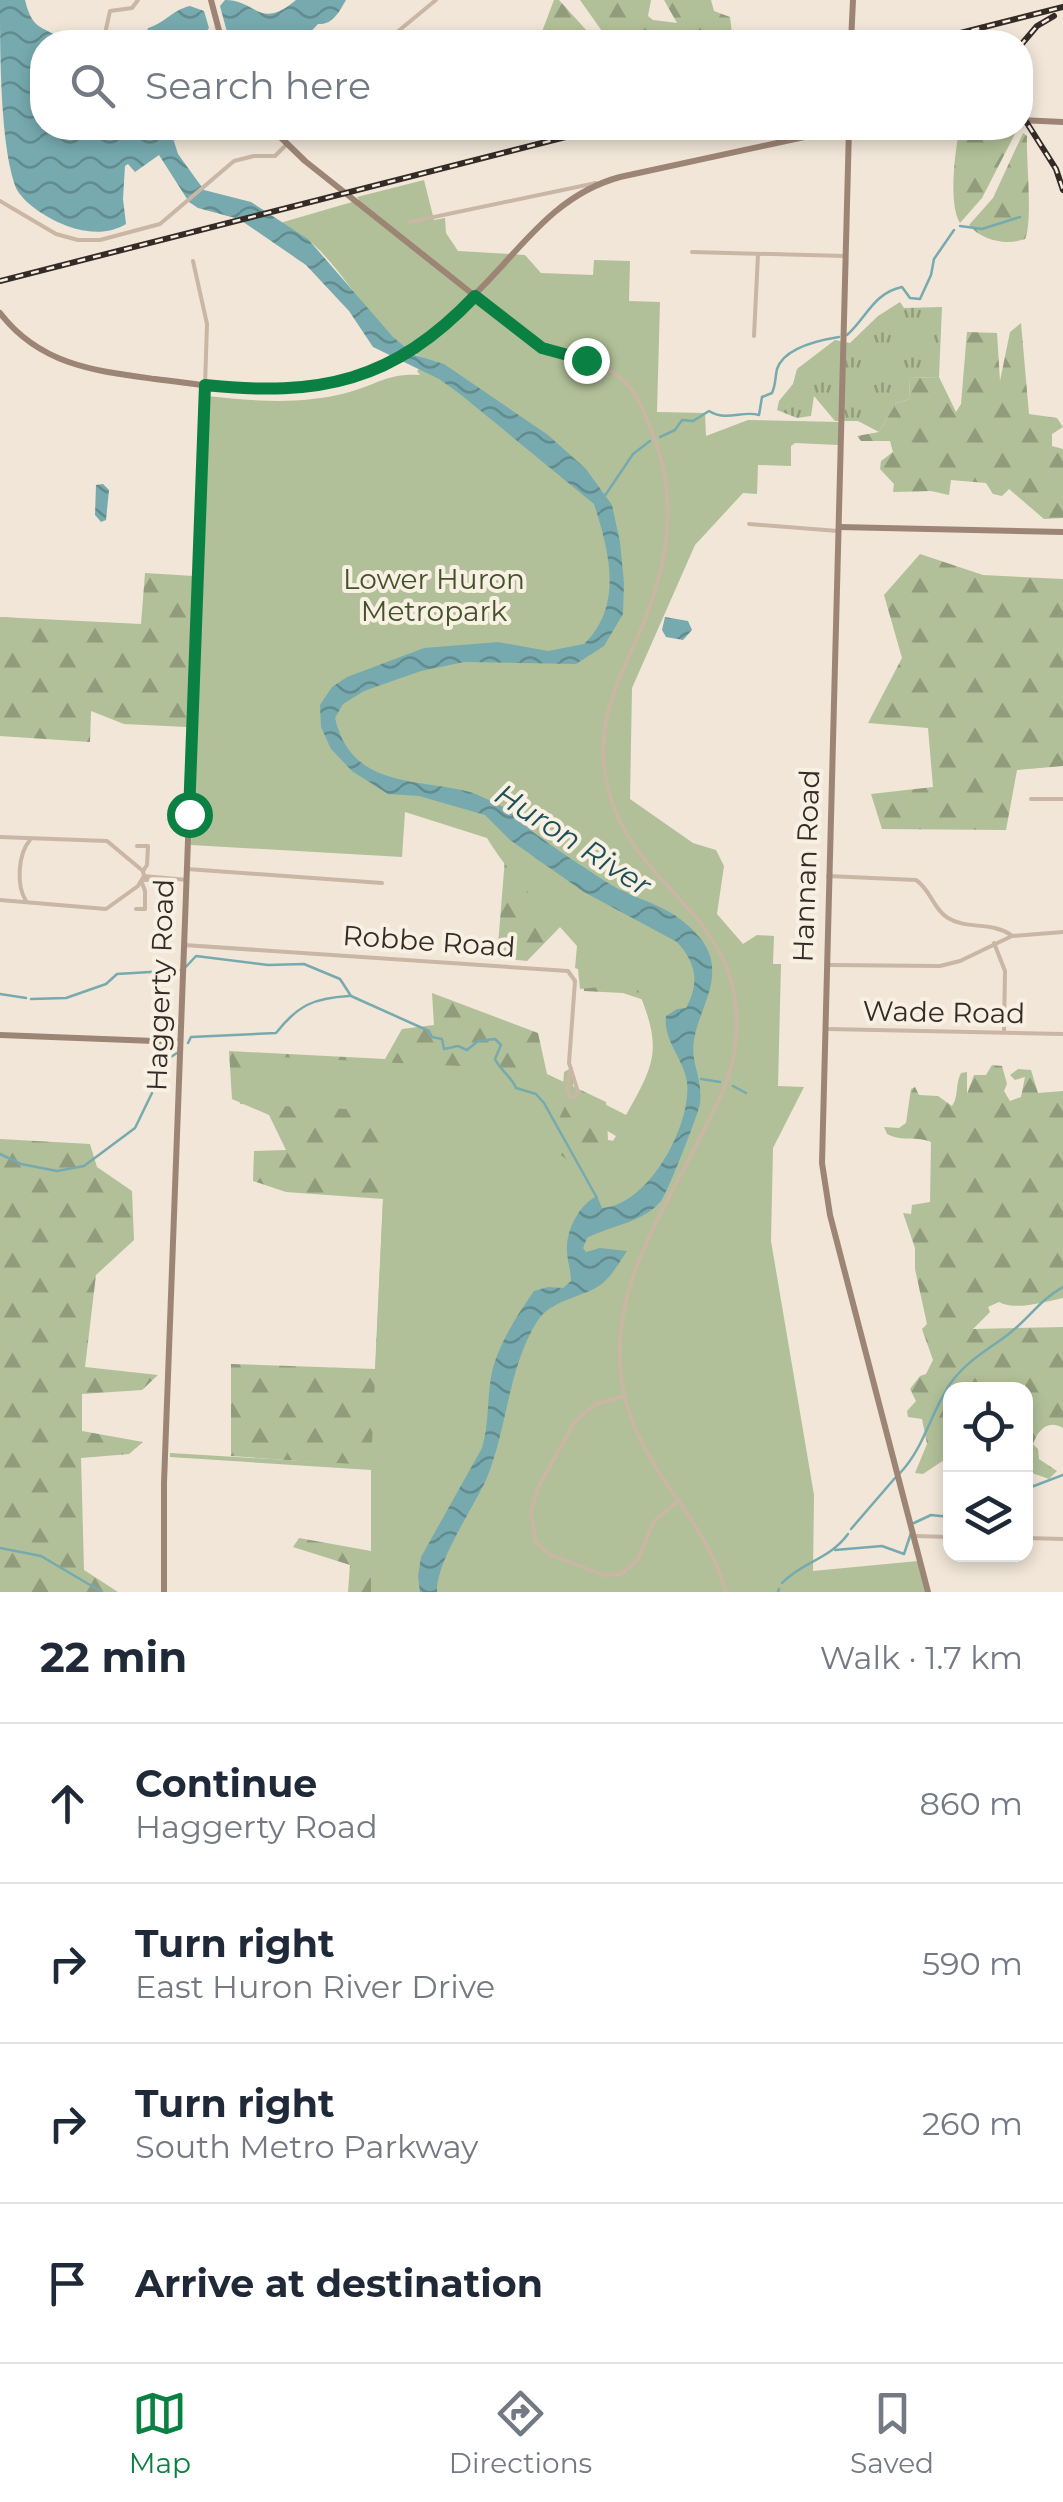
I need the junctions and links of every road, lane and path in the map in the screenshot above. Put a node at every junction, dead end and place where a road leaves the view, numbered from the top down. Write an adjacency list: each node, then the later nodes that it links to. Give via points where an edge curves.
1 (210, 0): 6 (street)
2 (436, 0): 7 (street)
3 (852, 0): 8 (street)
4 (138, 1): 5 (street, via 110,11)
5 (106, 29)
6 (219, 30)
7 (400, 30)
8 (852, 30)
9 (1033, 121): 10 (street)
10 (1063, 122)
11 (282, 140): 14 (street)
12 (793, 140): 16 (street)
13 (848, 140): 22 (street, Hannan Road)
14 (286, 144): 17 (street, via 275,156 242,158 149,229 100,240 50,232); 24 (street)
15 (560, 190): 16 (street); 18 (street); 19 (street)
16 (576, 190): 18 (street)
17 (0, 201)
18 (566, 202): 24 (street)
19 (410, 222)
20 (692, 252): 21 (street)
21 (758, 254): 22 (street); 26 (street)
22 (846, 256): 29 (street, Hannan Road)
23 (194, 261): 27 (street, Haggerty Road, via 206,324)
24 (475, 296): 27 (street, via 419,344 338,382 295,390); 57 (street, via 525,338 616,372 637,396 669,493 656,589 607,710 607,786 634,848 715,942 736,1018 723,1093 628,1290 620,1334)
25 (0, 314): 27 (street, via 27,342 70,365)
26 (754, 336)
27 (205, 385): 37 (street, Haggerty Road)
28 (749, 524): 29 (street)
29 (838, 529): 30 (street); 36 (street, Hannan Road)
30 (1063, 532)
31 (1031, 799): 32 (street)
32 (1063, 799)
33 (0, 838): 34 (street)
34 (31, 840): 40 (street, via 110,842); 44 (street, via 22,851 20,889)
35 (138, 846): 40 (street, via 148,846)
36 (829, 866): 38 (street, Hannan Road); 39 (street)
37 (187, 869): 41 (street, Haggerty Road); 42 (street)
38 (828, 876): 39 (street); 50 (street, Hannan Road)
39 (840, 876): 47 (street, via 916,880 950,920 998,927)
40 (143, 877): 41 (street); 44 (street, via 106,909); 45 (street, via 145,909)
41 (187, 880): 49 (street, Haggerty Road)
42 (382, 884)
43 (0, 900): 44 (street)
44 (26, 901)
45 (136, 909)
46 (1063, 932): 47 (street)
47 (1012, 936): 48 (street)
48 (994, 943): 50 (street, via 940,966); 52 (street, via 1004,968)
49 (184, 945): 55 (street, Haggerty Road); 56 (street, Robbe Road, via 568,971 575,981)
50 (826, 965): 51 (street, Hannan Road)
51 (824, 1029): 52 (street, Wade Road); 59 (street, Hannan Road, via 825,1192)
52 (1004, 1033): 53 (street, Wade Road)
53 (1063, 1034)
54 (0, 1036): 55 (street)
55 (180, 1042): 63 (street, Haggerty Road)
56 (570, 1072)
57 (624, 1396): 58 (street, via 643,1449); 58 (street, via 590,1408 570,1429 535,1496 536,1542 598,1573 621,1574 636,1561 654,1522)
58 (678, 1501): 64 (street, via 711,1550)
59 (914, 1536): 60 (street); 65 (street, Hannan Road)
60 (943, 1537)
61 (1033, 1538): 62 (street)
62 (1063, 1539)
63 (164, 1592)
64 (726, 1592)
65 (928, 1592)

